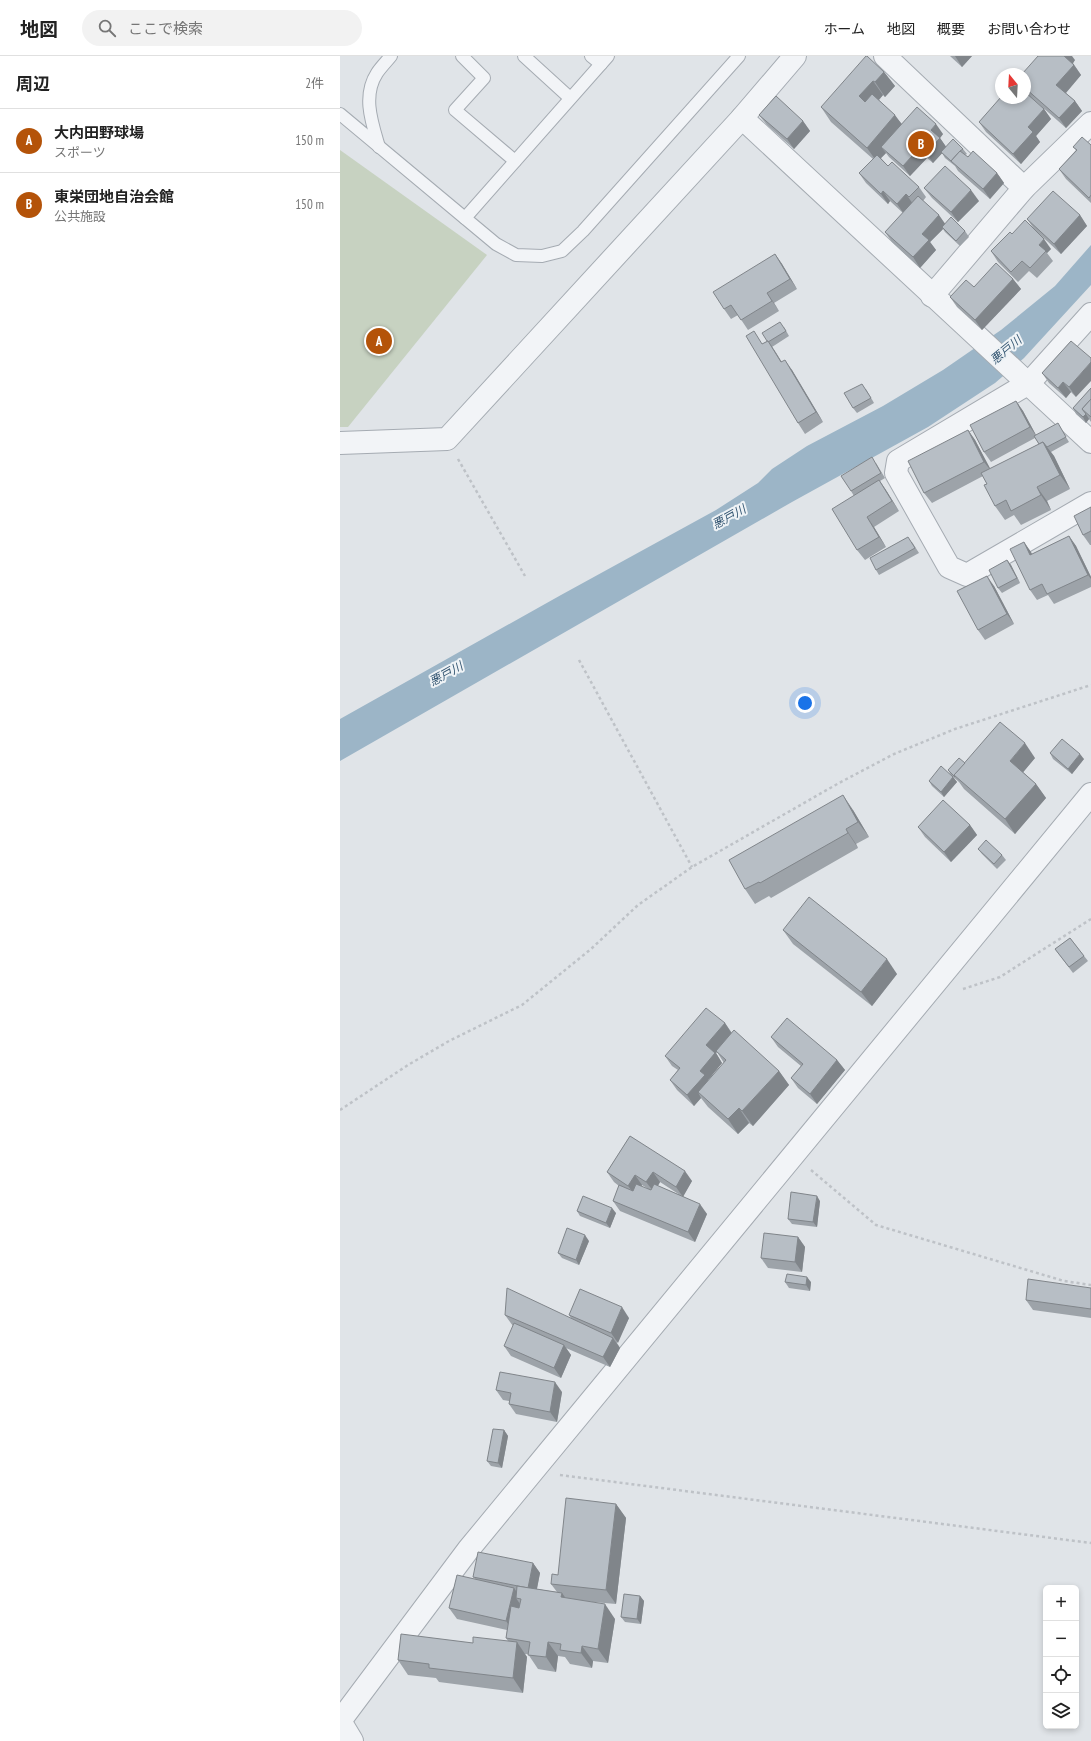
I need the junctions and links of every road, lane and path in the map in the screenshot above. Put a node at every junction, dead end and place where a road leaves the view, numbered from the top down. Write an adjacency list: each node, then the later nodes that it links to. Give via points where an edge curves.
1 (391, 56): 13 (lane, via 376,74 368,96)
2 (462, 56): 14 (lane, via 484,78 455,110)
3 (524, 56): 9 (lane)
4 (591, 56): 8 (lane)
5 (739, 56): 16 (lane, via 583,231 562,251 542,256 516,255 496,244)
6 (796, 56): 11 (street)
7 (885, 56): 15 (street)
8 (605, 60): 9 (lane)
9 (570, 98): 14 (lane)
10 (340, 114): 13 (lane)
11 (742, 118): 17 (street); 20 (street)
12 (1091, 123): 15 (street)
13 (379, 147): 16 (lane)
14 (515, 161): 16 (lane)
15 (1024, 188): 17 (street)
16 (465, 218)
17 (932, 296): 19 (street)
18 (1091, 314): 19 (street)
19 (1024, 378): 22 (street); 23 (street, via 898,461 896,473 949,567 968,575)
20 (447, 439): 21 (street); 24 (path)
21 (340, 442)
22 (1091, 442)
23 (1091, 503)
24 (525, 576)
25 (579, 660): 28 (path)
26 (1091, 685): 28 (path, via 955,729 894,754)
27 (1091, 794): 32 (street)
28 (692, 867): 31 (path, via 638,905 591,949 522,1005 449,1041)
29 (1091, 918): 30 (path, via 1000,977)
30 (962, 989)
31 (340, 1110)
32 (794, 1156): 33 (path, via 876,1225 1064,1280); 34 (street)
33 (1091, 1285)
34 (534, 1472): 35 (path); 36 (street, via 468,1550)
35 (1091, 1543)
36 (340, 1721): 37 (street)
37 (352, 1741)

